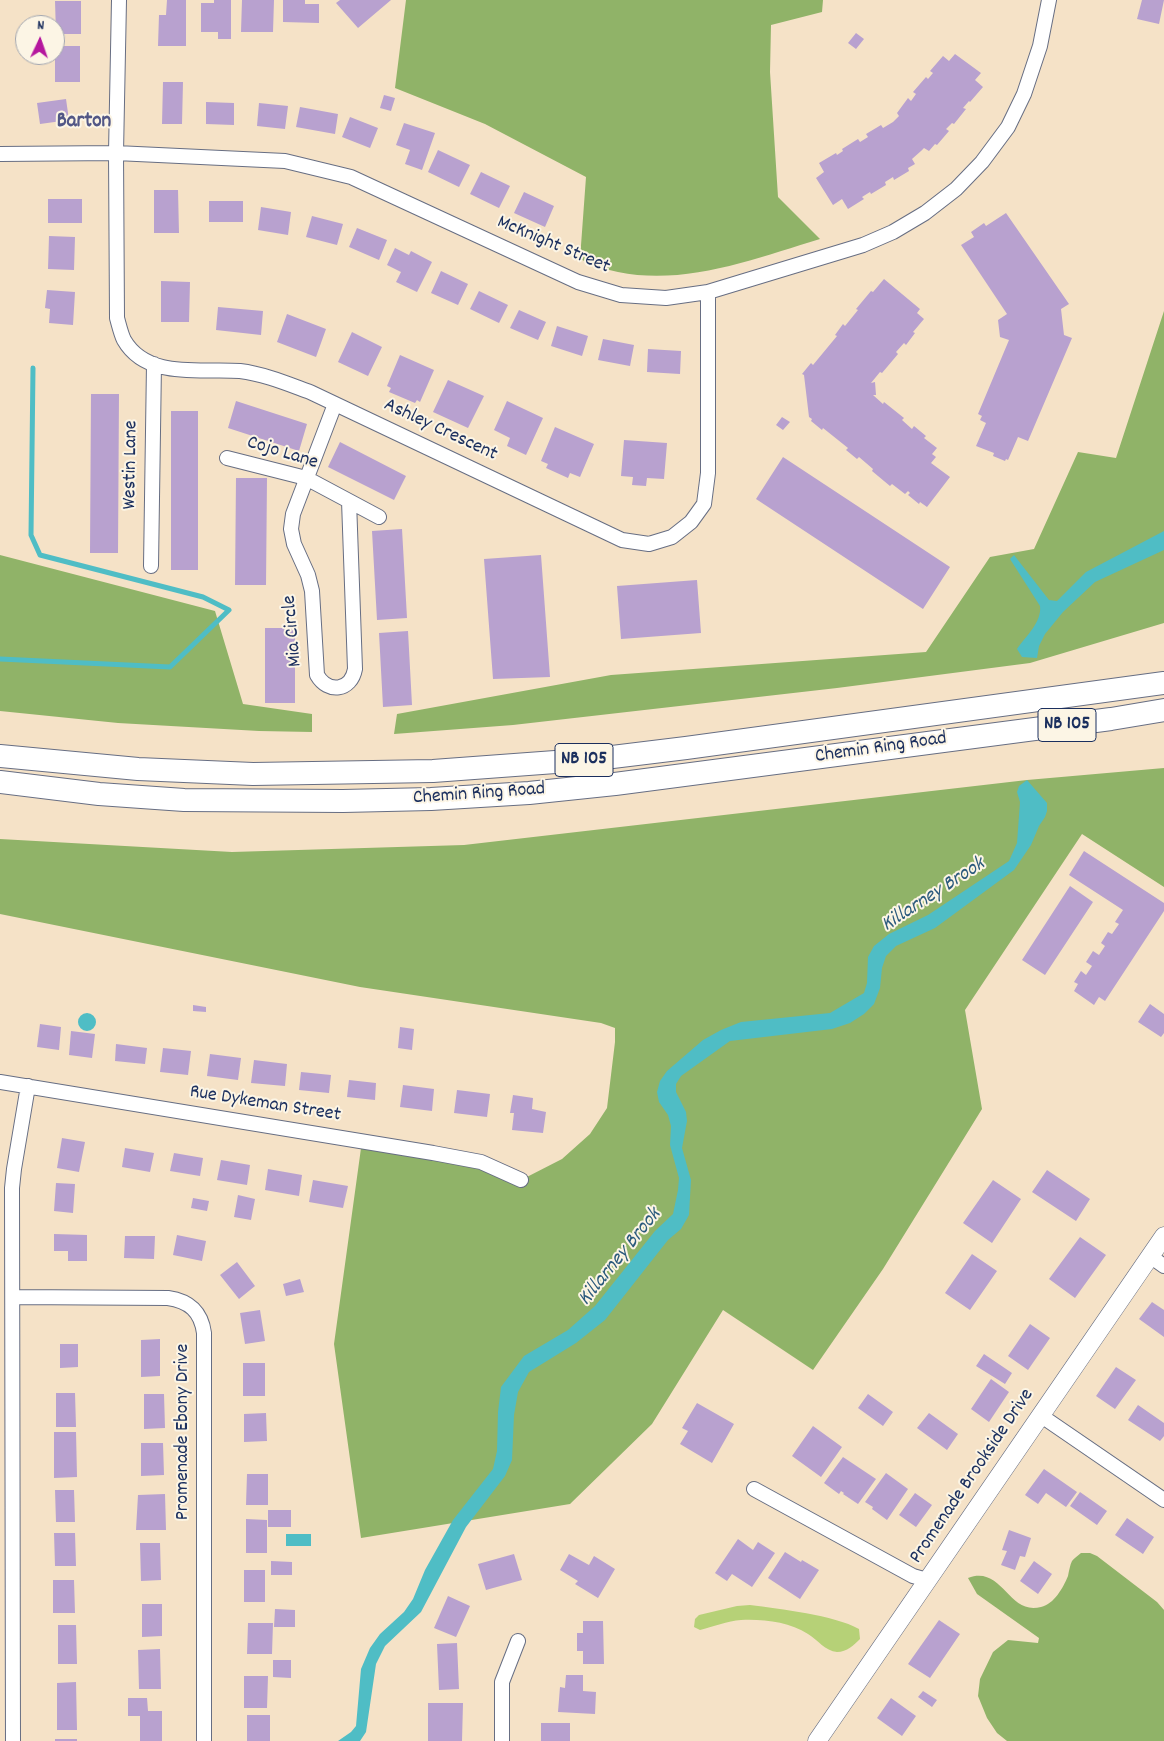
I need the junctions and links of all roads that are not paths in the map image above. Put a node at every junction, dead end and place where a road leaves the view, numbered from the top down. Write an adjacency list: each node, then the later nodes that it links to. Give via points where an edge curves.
1 (119, 0): 3 (street, Ashley Crescent)
2 (1049, 0): 5 (street, McKnight Street, via 1040,46 1024,94 1008,127 982,162 956,189 925,213 863,245)
3 (116, 153): 4 (street, McKnight Street); 5 (street, McKnight Street, via 285,161 352,176 578,282 621,295 666,298); 6 (street, Ashley Crescent, via 117,318 124,340 140,359)
4 (0, 154)
5 (708, 292): 7 (street, Ashley Crescent, via 708,473 704,504 691,522 672,537 648,544 622,540)
6 (154, 364): 7 (street, Ashley Crescent, via 166,369 242,371 275,379); 12 (street, Westin Lane)
7 (335, 404): 9 (street, Mia Circle)
8 (227, 458): 9 (street, Cojo Lane)
9 (306, 478): 10 (street, Cojo Lane); 10 (street, Mia Circle, via 293,514 292,529 294,544 312,591 317,675 330,687 347,684 355,669)
10 (349, 501): 11 (street, Cojo Lane)
11 (379, 517)
12 (150, 566)
13 (1164, 683): 17 (highway, Chemin Ring Road / NB 105, via 596,759 433,772 360,774)
14 (1164, 710): 20 (highway, Chemin Ring Road / NB 105, via 529,793 343,801 184,800)
15 (0, 747): 17 (highway)
16 (0, 756): 17 (highway, Chemin Ring Road / NB 105)
17 (138, 769)
18 (0, 782): 20 (highway, Chemin Ring Road / NB 105)
19 (0, 793): 20 (highway, via 40,796)
20 (99, 794)
21 (0, 1082): 22 (street, Rue Dykeman Street)
22 (28, 1086): 23 (street, Rue Dykeman Street, via 481,1162); 26 (street, via 12,1188)
23 (521, 1180)
24 (1164, 1236): 25 (street, Promenade Brookside Drive)
25 (1157, 1261): 27 (street, Promenade Brookside Drive)
26 (13, 1297): 32 (street); 35 (street, Promenade Ebony Drive, via 179,1299 190,1304 200,1316 204,1333)
27 (1040, 1416): 29 (street); 30 (street, Promenade Brookside Drive)
28 (754, 1489): 30 (street, via 913,1576)
29 (1164, 1500)
30 (927, 1580): 33 (street, Promenade Brookside Drive)
31 (518, 1641): 36 (street, via 502,1682)
32 (6, 1682): 34 (street)
33 (821, 1739)
34 (13, 1741)
35 (204, 1741)
36 (502, 1741)

